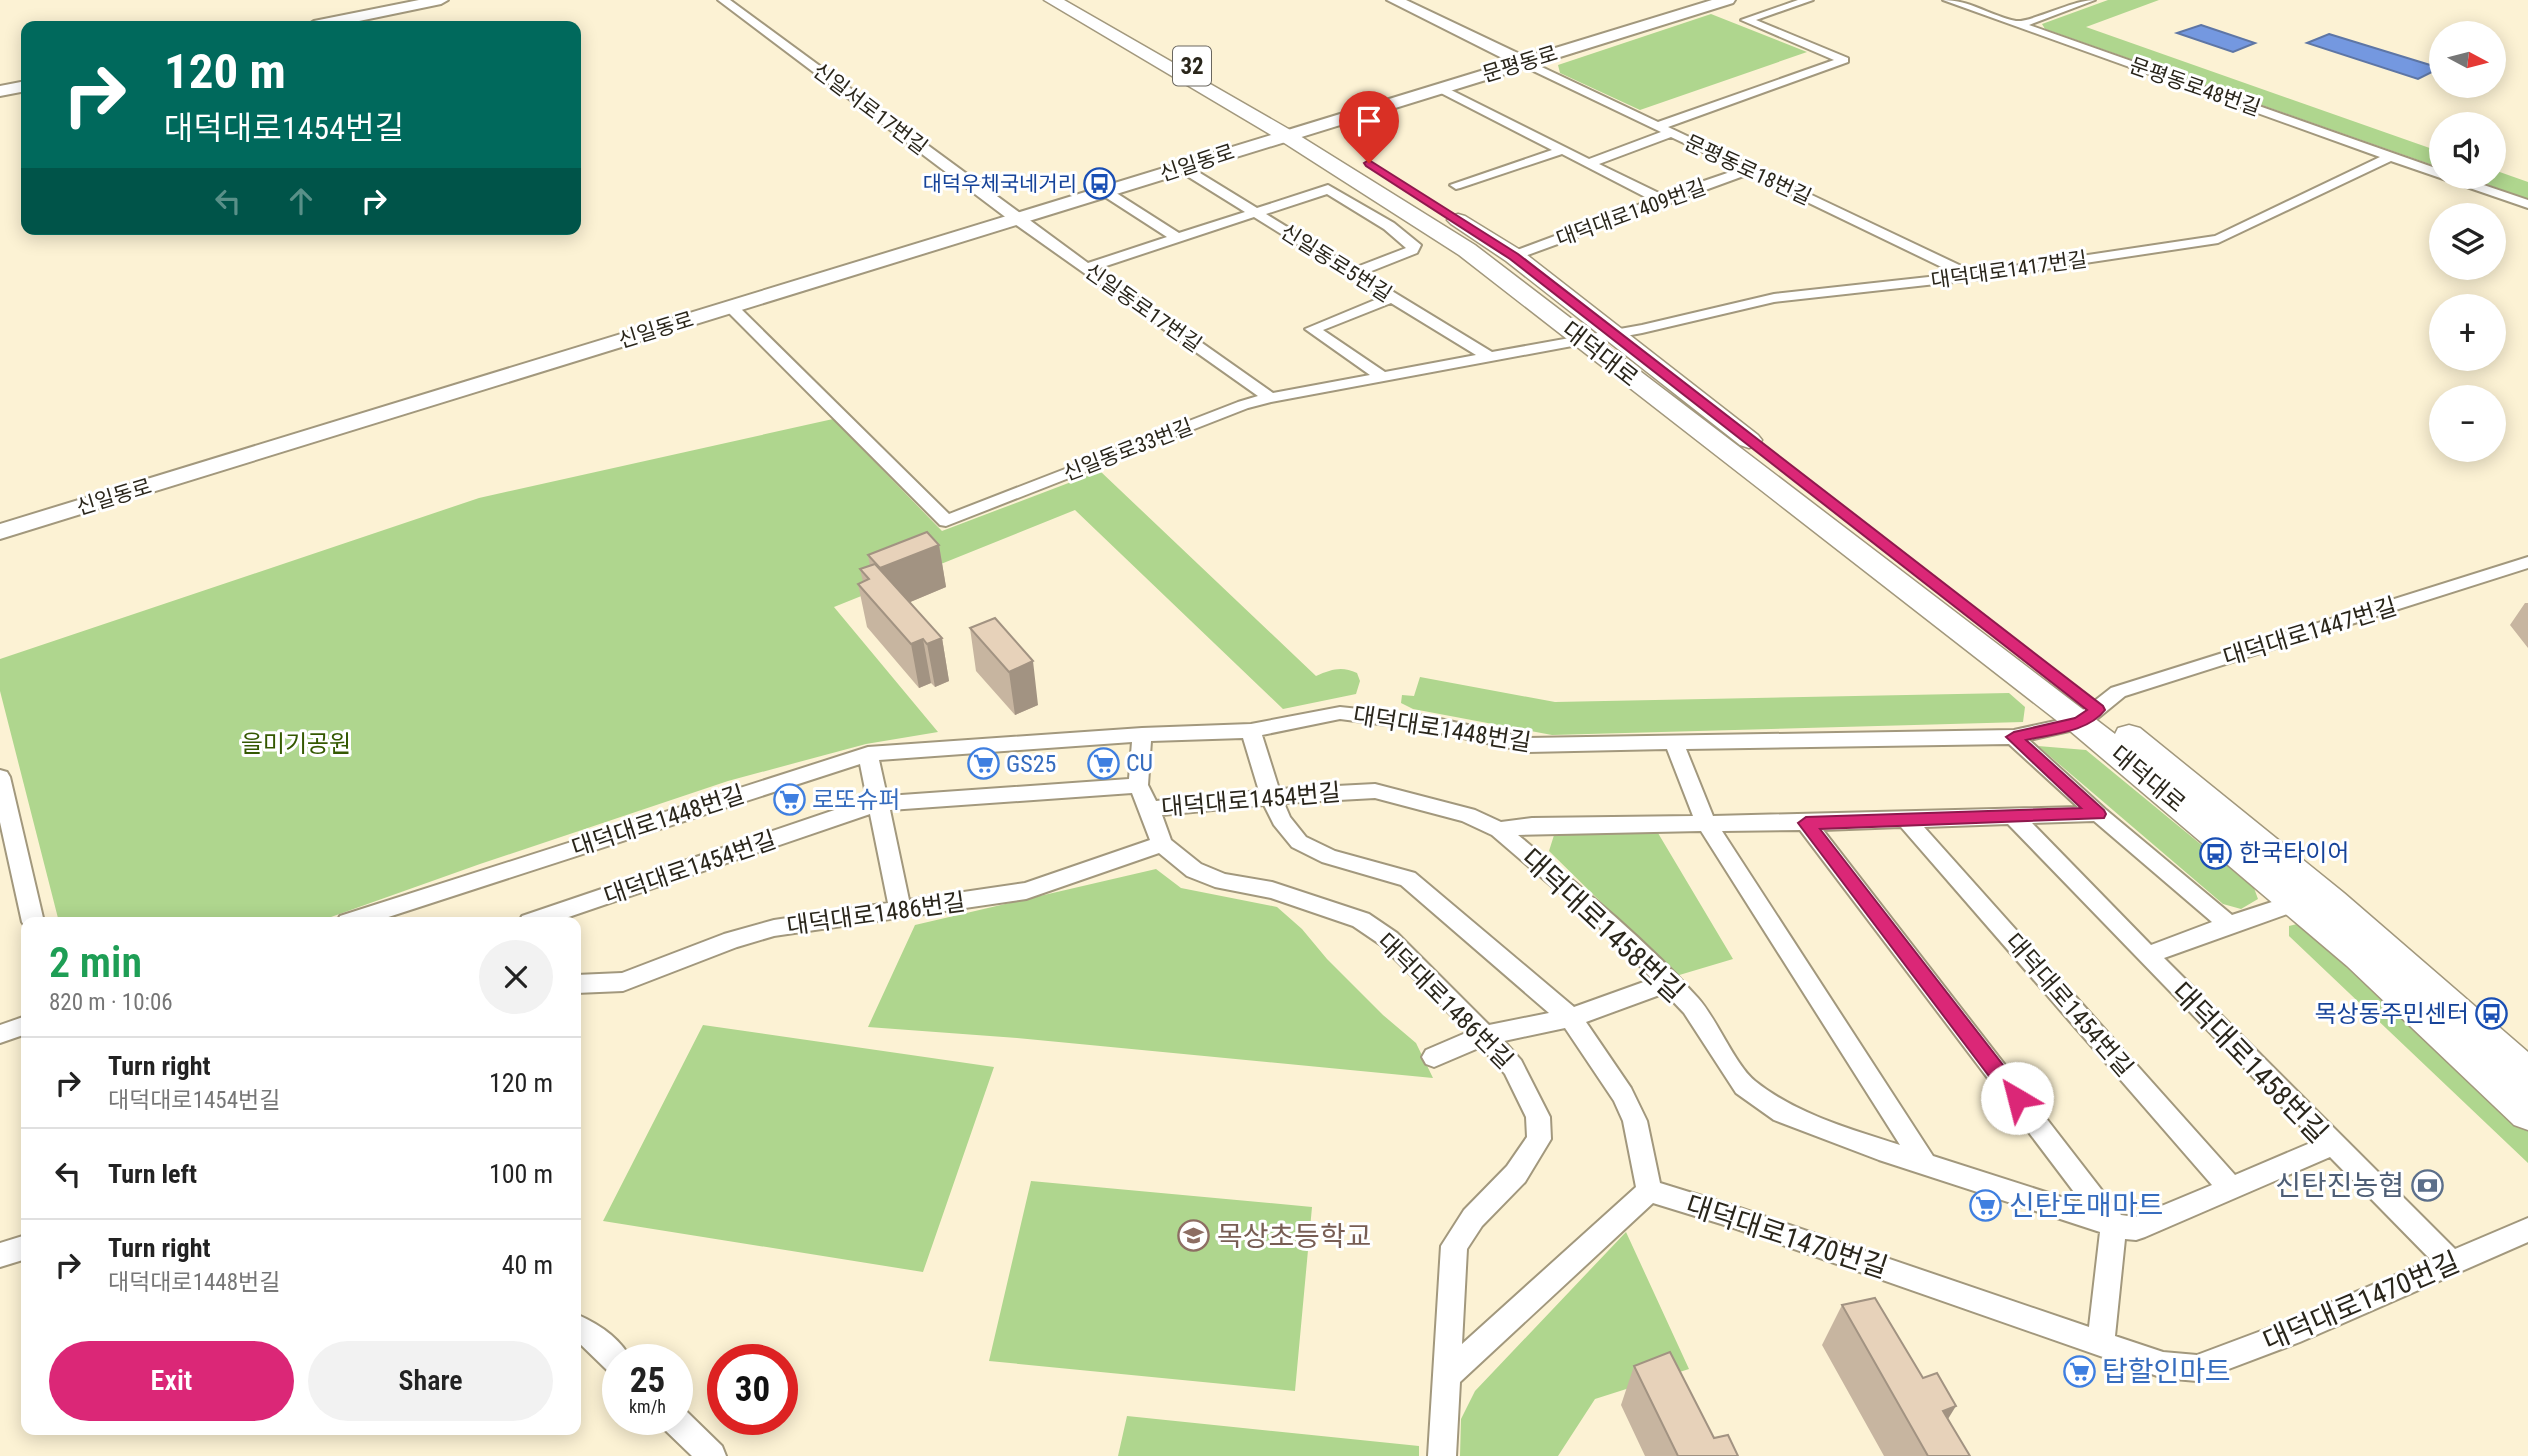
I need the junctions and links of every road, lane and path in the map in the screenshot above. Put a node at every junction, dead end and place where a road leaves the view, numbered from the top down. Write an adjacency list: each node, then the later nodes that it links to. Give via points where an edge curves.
1 (441, 0): 10 (main road)
2 (723, 0): 31 (street, 신일서로17번길)
3 (1052, 0): 17 (main road, 대덕대로 / 32)
4 (1074, 0): 17 (main road, 대덕대로 / 32, via 1250,98)
5 (1394, 0): 12 (main road)
6 (1728, 0): 12 (main road, 문평동로)
7 (1808, 0): 16 (street, via 1746,20 1844,60)
8 (1948, 0): 11 (street, 문평동로48번길)
9 (2090, 0): 11 (street)
10 (338, 21)
11 (2019, 25): 20 (street, 문평동로48번길)
12 (1525, 63): 14 (main road, 문평동로); 16 (street, 문평동로18번길)
13 (21, 87): 15 (main road)
14 (1441, 89): 17 (main road, 문평동로); 19 (street)
15 (0, 91)
16 (1656, 127): 18 (street, 문평동로18번길)
17 (1298, 131): 22 (main road, 신일동로); 33 (main road, 대덕대로 / 32); 40 (main road, 대덕대로 / 32, via 1467,250)
18 (1670, 133): 21 (street); 23 (street, 문평동로18번길)
19 (1563, 150): 21 (street); 25 (street)
20 (2391, 156): 24 (street, 문평동로48번길); 36 (street, 대덕대로1417번길, via 2218,239)
21 (1589, 163): 28 (street)
22 (1183, 168): 27 (main road, 신일동로); 30 (street, 신일동로5번길)
23 (1749, 170): 28 (street, 대덕대로1409번길); 36 (street, 문평동로18번길)
24 (2429, 170)
25 (1456, 185)
26 (2484, 189): 29 (street)
27 (1106, 192): 31 (main road, 신일동로); 32 (street)
28 (1662, 200): 33 (street, 대덕대로1409번길)
29 (2528, 204)
30 (1256, 212): 32 (street); 35 (street, 신일동로5번길); 35 (street, via 1328,189 1414,246)
31 (1017, 219): 34 (street, 신일동로17번길); 38 (main road, 신일동로)
32 (1176, 237): 34 (street)
33 (1514, 257): 39 (main road, 대덕대로 / 32)
34 (1086, 268): 43 (street, 신일동로17번길)
35 (1353, 273): 37 (street, 신일동로5번길)
36 (1972, 276): 39 (street, 대덕대로1417번길, via 1774,298)
37 (1391, 298): 41 (street, 신일동로5번길); 42 (street, via 1312,329)
38 (732, 307): 43 (street, 신일동로33번길, via 946,520); 44 (main road, 신일동로)
39 (1612, 333): 40 (street, 신일동로33번길); 46 (main road, 대덕대로 / 32, via 1939,585)
40 (1580, 340): 41 (street, 신일동로33번길); 46 (main road, 대덕대로 / 32)
41 (1489, 357): 42 (street, 신일동로33번길)
42 (1381, 376): 43 (street, 신일동로33번길)
43 (1270, 398)
44 (0, 532)
45 (2528, 562): 46 (street, 대덕대로1447번길, via 2118,692)
46 (2088, 716): 49 (street, 대덕대로1448번길); 64 (main road, 대덕대로 / 32); 78 (main road, 대덕대로 / 32, via 2297,871)
47 (1251, 731): 48 (street, 대덕대로1448번길); 50 (street, 대덕대로1448번길, via 1340,713 1426,723 1528,745); 54 (street)
48 (1142, 735): 51 (street, 대덕대로1448번길); 53 (street)
49 (2014, 737): 50 (street, 대덕대로1448번길); 57 (street)
50 (1674, 743): 60 (street)
51 (868, 754): 55 (street); 66 (street, 대덕대로1448번길)
52 (0, 777): 67 (street)
53 (1138, 785): 55 (street, 대덕대로1454번길); 56 (street, 대덕대로1454번길)
54 (1271, 797): 56 (street, 대덕대로1454번길); 62 (street, 대덕대로1454번길, via 1375,791 1468,816); 73 (street, via 1280,820 1299,842 1329,857 1408,879)
55 (876, 804): 65 (street); 68 (street, 대덕대로1454번길)
56 (1150, 809): 63 (street)
57 (2098, 814): 58 (street); 69 (street)
58 (2014, 818): 59 (street); 70 (street)
59 (1906, 820): 61 (street); 82 (street, 대덕대로1454번길)
60 (1706, 823): 61 (street); 62 (street, via 1532,825); 81 (street)
61 (1806, 823): 84 (street)
62 (1499, 830): 71 (street, 대덕대로1458번길, via 1626,937)
63 (1162, 844): 65 (street, 대덕대로1486번길, via 1026,891); 76 (street, 대덕대로1486번길, via 1194,870 1222,881 1272,890 1361,920 1389,939)
64 (2295, 902): 69 (street, 대덕대로1458번길); 79 (main road, 대덕대로 / 32, via 2360,956)
65 (900, 910): 72 (street, 대덕대로1486번길, via 774,928 623,982)
66 (396, 915)
67 (32, 917)
68 (545, 917)
69 (2229, 923): 70 (street, 대덕대로1458번길)
70 (2147, 955): 80 (street, 대덕대로1458번길)
71 (1670, 982): 73 (street); 81 (street, 대덕대로1458번길, via 1744,1086 1782,1113)
72 (581, 984)
73 (1571, 1018): 76 (street); 83 (street, via 1623,1094 1635,1121)
74 (21, 1027): 75 (street)
75 (0, 1034)
76 (1485, 1035): 77 (street); 92 (street, 대덕대로1486번길, via 1528,1093 1538,1117 1539,1139 1516,1174 1473,1217 1454,1246)
77 (1434, 1057)
78 (2528, 1075)
79 (2528, 1113)
80 (2334, 1144): 82 (street, 대덕대로1458번길); 88 (street)
81 (1924, 1162): 84 (street, 대덕대로1458번길)
82 (2232, 1190): 84 (street, 대덕대로1458번길, via 2136,1229)
83 (1648, 1191): 90 (street, 대덕대로1470번길); 92 (street)
84 (2114, 1224): 90 (street)
85 (2528, 1230): 88 (street, 대덕대로1470번길)
86 (21, 1249): 87 (street)
87 (0, 1255)
88 (2451, 1263): 90 (street, 대덕대로1470번길, via 2291,1333 2197,1368 2163,1365)
89 (581, 1329): 91 (street)
90 (2101, 1342)
91 (602, 1345)
92 (1448, 1375): 95 (street, 대덕대로1486번길)
93 (690, 1435): 94 (street)
94 (712, 1456)
95 (1442, 1456)

